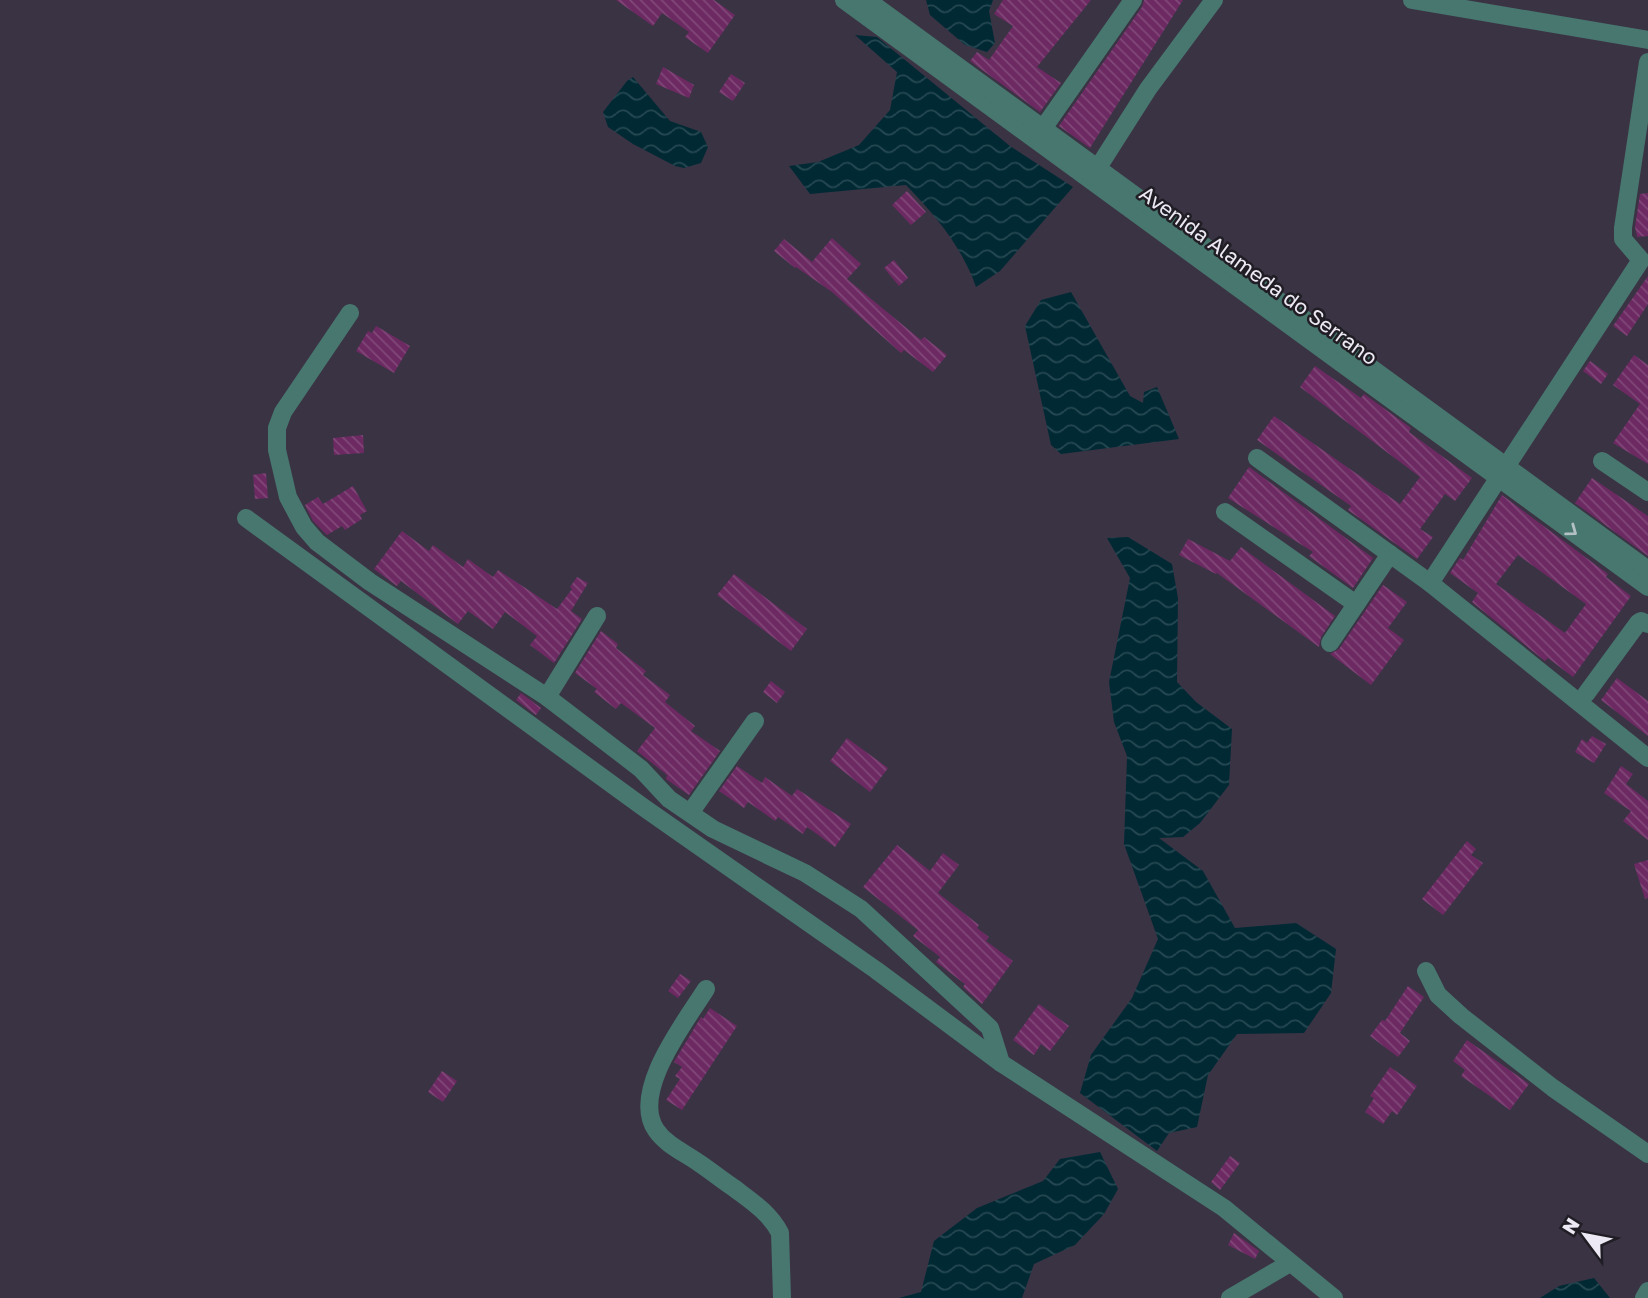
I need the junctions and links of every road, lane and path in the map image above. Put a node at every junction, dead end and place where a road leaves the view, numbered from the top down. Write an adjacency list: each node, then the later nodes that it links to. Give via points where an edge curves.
1 (844, 0): 8 (street, Avenida Alameda do Serrano)
2 (867, 0): 8 (street, Avenida Alameda do Serrano)
3 (1133, 0): 8 (street)
4 (1213, 0): 9 (street, via 1148,89)
5 (1412, 0): 6 (street)
6 (1648, 40)
7 (1648, 62): 10 (street, via 1623,228 1623,239)
8 (1039, 135): 9 (street, Avenida Alameda do Serrano)
9 (1094, 175): 14 (street, Avenida Alameda do Serrano)
10 (1645, 262): 14 (street)
11 (350, 313): 27 (street, via 283,412 277,428 288,497 317,542 370,582)
12 (1257, 458): 18 (street)
13 (1602, 461): 15 (street)
14 (1503, 473): 19 (street, Avenida Alameda do Serrano); 20 (street); 21 (street, Avenida Alameda do Serrano, one-way to 21)
15 (1648, 492)
16 (1225, 512): 22 (street)
17 (246, 518): 33 (street)
18 (1390, 554): 20 (street); 22 (street)
19 (1648, 570)
20 (1430, 583): 29 (street)
21 (1648, 587)
22 (1356, 604): 25 (street)
23 (597, 616): 27 (street)
24 (1648, 624): 26 (street, via 1638,623)
25 (1330, 643)
26 (1586, 694)
27 (547, 697): 30 (street)
28 (755, 721): 30 (street)
29 (1648, 758)
30 (690, 813): 33 (street, via 713,829 806,873 861,909 990,1028)
31 (1426, 971): 34 (street, via 1438,995 1461,1016)
32 (706, 989): 37 (street, via 654,1076 651,1119 669,1144 758,1206 776,1224)
33 (1001, 1063): 35 (street, via 1224,1208)
34 (1648, 1154)
35 (1290, 1263): 38 (street); 39 (street)
36 (1648, 1291): 40 (street)
37 (782, 1298)
38 (1230, 1298)
39 (1334, 1298)
40 (1644, 1298)

